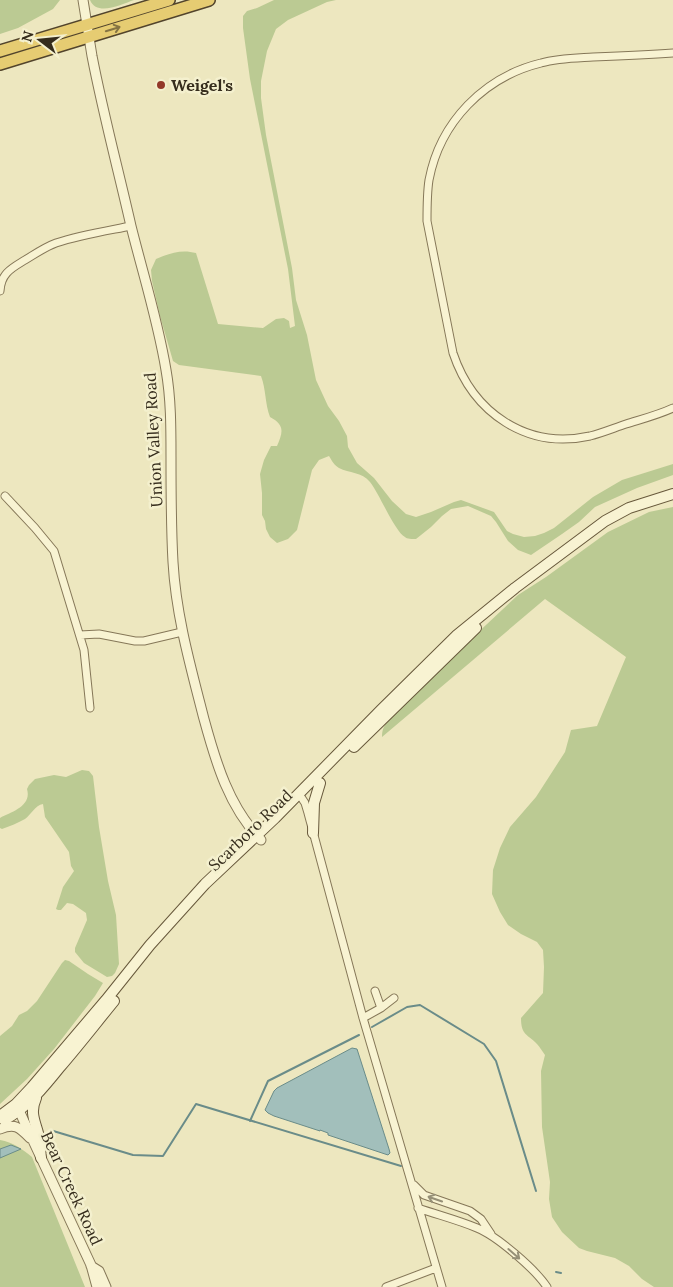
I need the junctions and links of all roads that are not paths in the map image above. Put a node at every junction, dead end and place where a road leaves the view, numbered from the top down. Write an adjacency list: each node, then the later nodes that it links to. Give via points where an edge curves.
1 (83, 0): 4 (street, Union Valley Road)
2 (169, 0): 4 (highway)
3 (208, 0): 4 (highway, one-way to 3)
4 (88, 31): 5 (highway); 7 (highway); 8 (street, Union Valley Road)
5 (0, 51)
6 (673, 53): 10 (street, via 560,59 516,71 494,82 462,110 443,138 431,173 427,200 427,221 453,353 473,394 488,410 518,429 557,439 590,436)
7 (0, 64)
8 (131, 226): 9 (street, via 54,244 11,268 4,276); 14 (street, Union Valley Road, via 169,390 173,560)
9 (0, 291)
10 (673, 408)
11 (673, 494): 13 (main road, Scarboro Road, via 629,508 605,521)
12 (5, 496): 15 (street, via 54,551)
13 (536, 573): 17 (main road, Scarboro Road, via 480,623); 18 (main road, Scarboro Road, via 456,636 380,710)
14 (182, 632): 15 (street, via 144,642 99,634); 20 (street, Union Valley Road, via 222,780)
15 (80, 636): 16 (street)
16 (90, 708)
17 (320, 783): 18 (main road, Scarboro Road); 19 (main road, via 314,803)
18 (301, 797): 19 (street); 20 (main road, Scarboro Road)
19 (313, 833): 24 (street)
20 (259, 838): 25 (main road, Scarboro Road, via 178,923); 26 (main road, Scarboro Road, via 205,884 178,913)
21 (375, 991): 23 (street)
22 (394, 998): 23 (street)
23 (381, 1008): 24 (street)
24 (363, 1018): 32 (street)
25 (39, 1092): 26 (main road, Scarboro Road, via 30,1102); 31 (main road, via 33,1114)
26 (18, 1107): 27 (main road, Scarboro Road); 28 (main road, Scarboro Road); 30 (street, Bear Creek Road)
27 (0, 1116)
28 (0, 1122)
29 (0, 1129): 30 (street, via 10,1125 19,1127)
30 (35, 1143): 31 (street, Bear Creek Road)
31 (41, 1158): 35 (street, Bear Creek Road)
32 (412, 1182): 33 (street); 34 (street, one-way to 32, via 482,1219 470,1211 424,1195)
33 (418, 1208): 34 (street, via 478,1228); 36 (street)
34 (492, 1236): 41 (street, one-way to 41)
35 (91, 1265): 37 (street, Bear Creek Road); 38 (street, via 99,1271)
36 (436, 1268): 39 (street); 40 (street)
37 (98, 1287)
38 (106, 1287)
39 (386, 1287)
40 (442, 1287)
41 (547, 1287)

